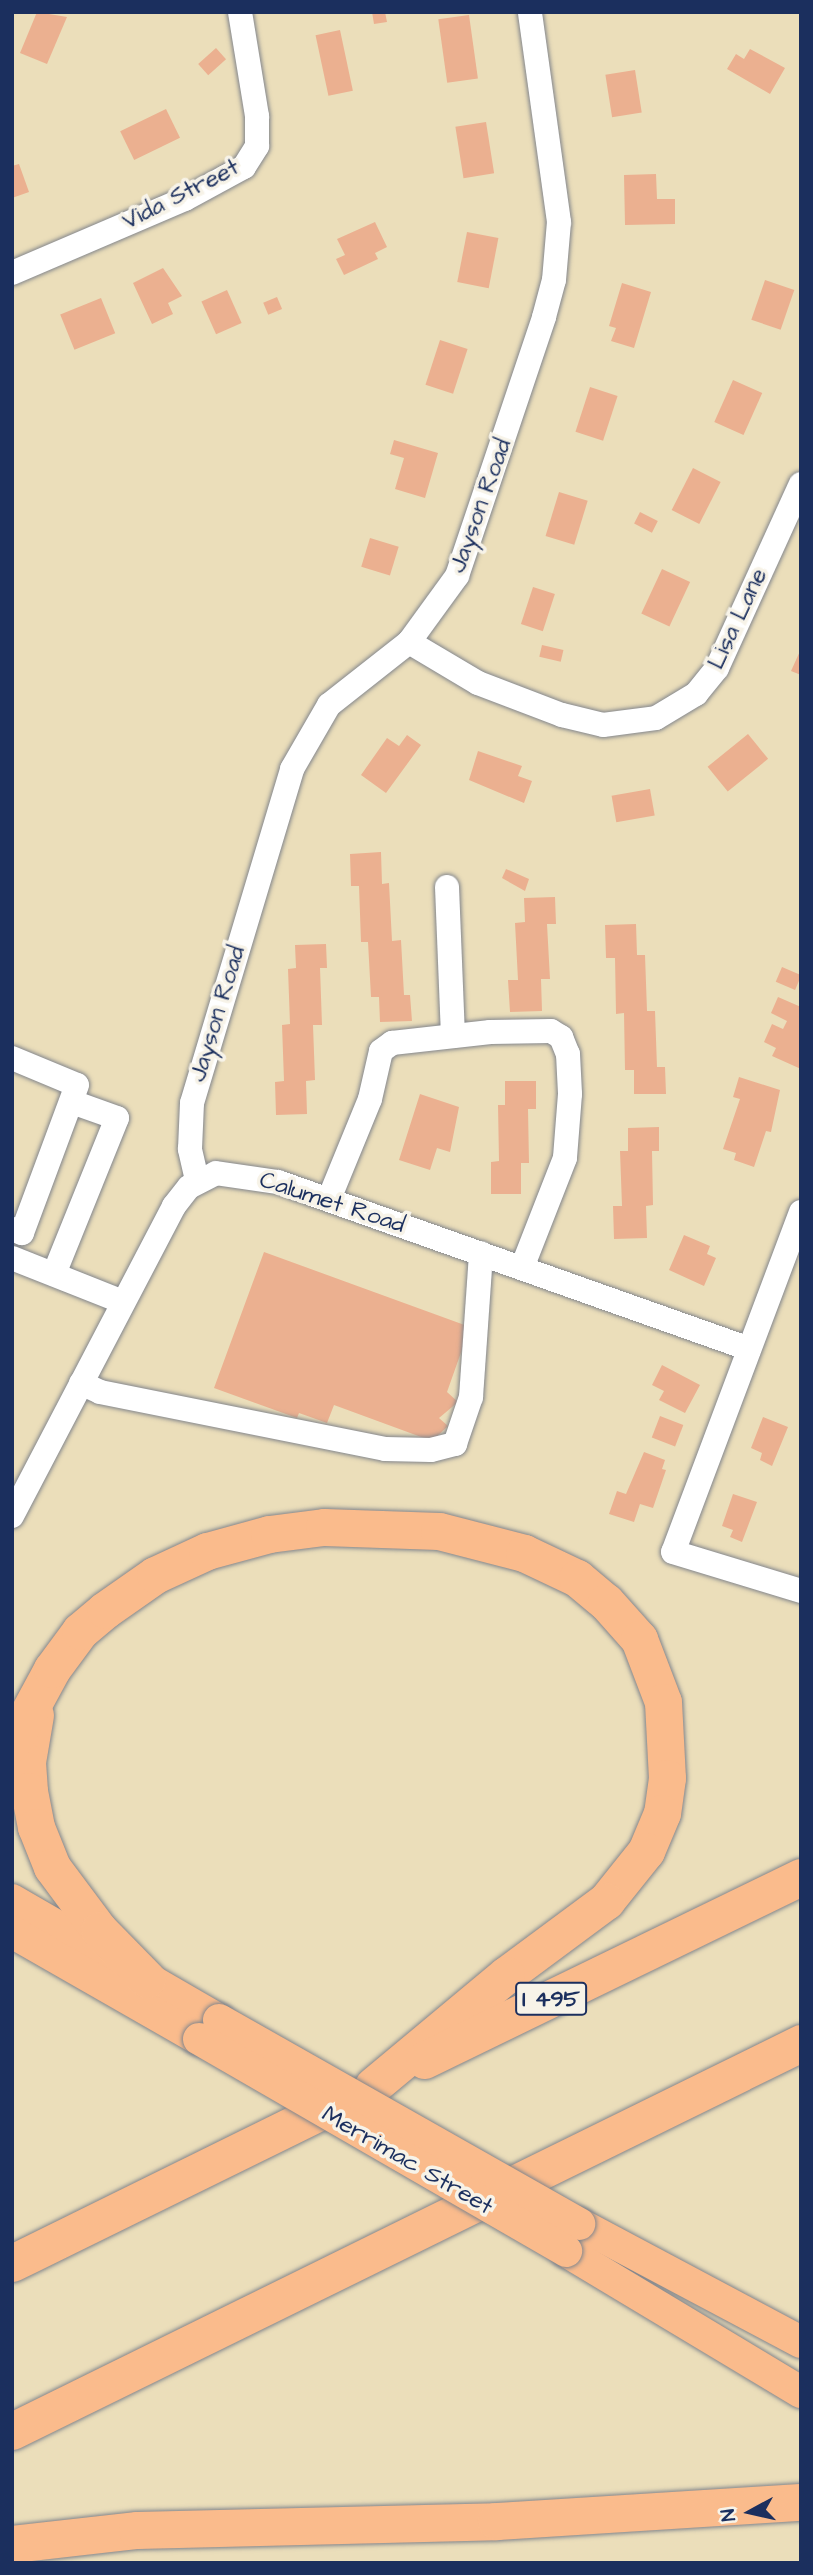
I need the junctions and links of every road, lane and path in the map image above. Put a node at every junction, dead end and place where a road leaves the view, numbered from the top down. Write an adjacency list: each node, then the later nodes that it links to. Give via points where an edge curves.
1 (240, 12): 3 (street, Vida Street, via 257,116 257,146 244,167 185,199)
2 (530, 12): 5 (street, Jayson Road, via 558,203 554,280 468,553 444,598)
3 (12, 273)
4 (801, 484): 5 (street, Lisa Lane, via 717,668 696,694 656,718 603,725 562,715 478,683)
5 (409, 642): 10 (street, Jayson Road, via 329,705 292,769 196,1087 189,1134)
6 (447, 887): 7 (street)
7 (453, 1036): 11 (street, via 392,1043 381,1051 370,1098); 16 (street, via 551,1031 561,1037 568,1054 565,1158)
8 (12, 1058): 9 (street, via 77,1084)
9 (72, 1102): 13 (street, via 22,1233); 17 (street, via 117,1118)
10 (197, 1180): 11 (street, Calumet Road, via 216,1173 238,1174); 18 (street, via 174,1206)
11 (329, 1199): 14 (street, Calumet Road)
12 (801, 1212): 19 (street)
13 (12, 1229)
14 (481, 1253): 16 (street, Calumet Road); 20 (street, via 471,1396 456,1444 431,1450 385,1449 100,1392)
15 (12, 1258): 17 (street)
16 (522, 1268): 19 (street, Calumet Road)
17 (54, 1274): 18 (street)
18 (123, 1302): 20 (street)
19 (750, 1349): 22 (street, via 673,1552)
20 (81, 1383): 21 (street)
21 (12, 1516)
22 (801, 1591)
23 (39, 1699): 24 (highway); 28 (highway, via 27,1762 36,1827 52,1867 77,1903); 31 (highway, via 52,1669 80,1631 155,1575 207,1551 269,1534 324,1527 439,1531 524,1553 577,1578 639,1639 663,1702 667,1741 662,1813 646,1851 606,1900 506,1975)
24 (12, 1742)
25 (801, 1877): 31 (highway, I 495)
26 (12, 1900): 28 (main road, Merrimac Street)
27 (12, 1932): 29 (main road, Merrimac Street)
28 (147, 1979): 29 (main road, Merrimac Street)
29 (209, 2030): 32 (main road, Merrimac Street, bridge)
30 (801, 2043): 36 (highway)
31 (373, 2086): 33 (highway, I 495)
32 (572, 2238): 34 (main road, Merrimac Street); 35 (main road, Merrimac Street)
33 (12, 2263)
34 (801, 2342)
35 (801, 2392)
36 (12, 2431)
37 (801, 2502): 38 (highway, via 496,2521 137,2530)
38 (12, 2544)

